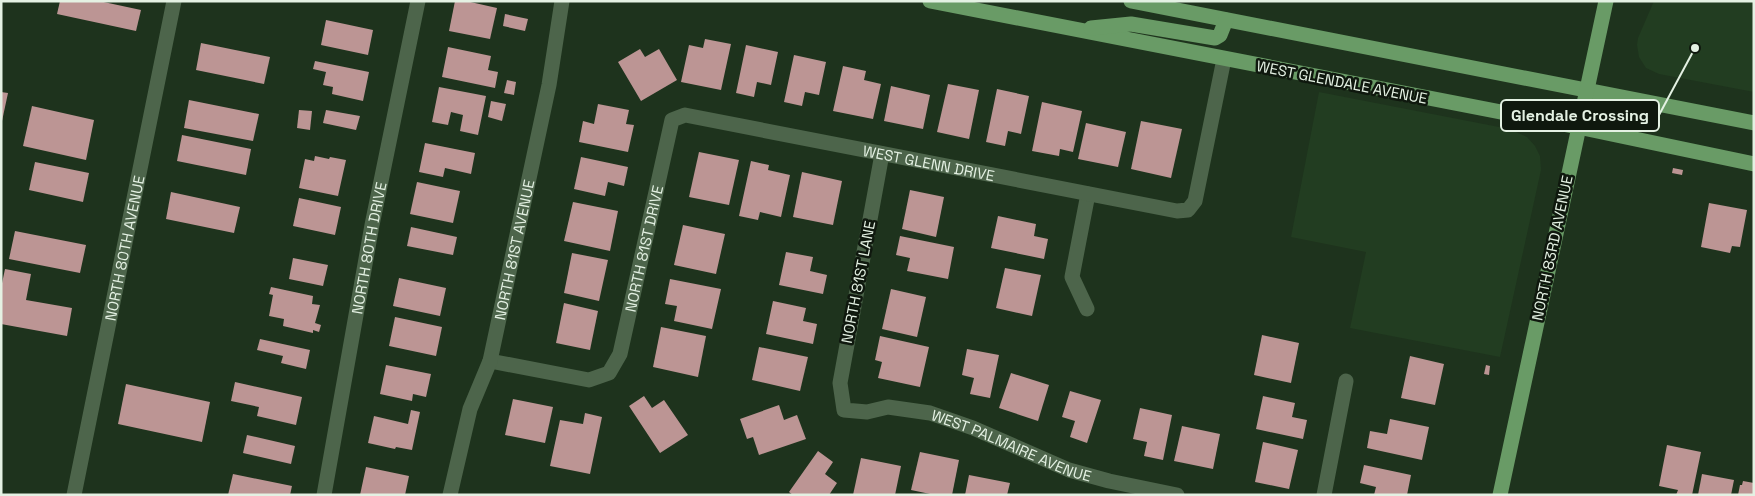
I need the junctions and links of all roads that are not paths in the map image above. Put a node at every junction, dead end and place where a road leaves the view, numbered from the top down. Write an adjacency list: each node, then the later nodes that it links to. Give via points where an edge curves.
1 (174, 1): 21 (street, NORTH 80TH AVENUE)
2 (418, 1): 22 (street, NORTH 80TH DRIVE, via 372,225)
3 (562, 1): 18 (street, NORTH 81ST AVENUE, via 549,85)
4 (930, 1): 8 (main road, WEST GLENDALE AVENUE)
5 (1131, 1): 7 (main road)
6 (1606, 1): 10 (main road, NORTH 83RD AVENUE)
7 (1226, 20): 8 (main road, via 1220,35 1215,38 1131,24); 10 (main road)
8 (1077, 30): 9 (main road, WEST GLENDALE AVENUE)
9 (1224, 59): 13 (main road, WEST GLENDALE AVENUE); 16 (street, WEST GLENN DRIVE, via 1196,201 1188,210 1177,211)
10 (1586, 90): 12 (main road); 13 (main road, NORTH 83RD AVENUE)
11 (672, 120): 14 (street, WEST GLENN DRIVE, via 685,115); 18 (street, NORTH 81ST DRIVE, via 620,354 609,373 588,380)
12 (1754, 123)
13 (1578, 127): 15 (main road, WEST GLENDALE AVENUE); 26 (main road, NORTH 83RD AVENUE)
14 (882, 154): 16 (street, WEST GLENN DRIVE); 20 (street, NORTH 81ST LANE, via 840,383)
15 (1754, 164)
16 (1088, 194): 17 (street, via 1072,278)
17 (1088, 309)
18 (490, 361): 23 (street, NORTH 81ST AVENUE, via 470,410)
19 (1346, 381): 25 (street)
20 (844, 410): 24 (street, WEST PALMAIRE AVENUE, via 866,412 888,407 930,413 1069,470)
21 (74, 495)
22 (324, 495)
23 (450, 495)
24 (1178, 495)
25 (1324, 495)
26 (1500, 495)

